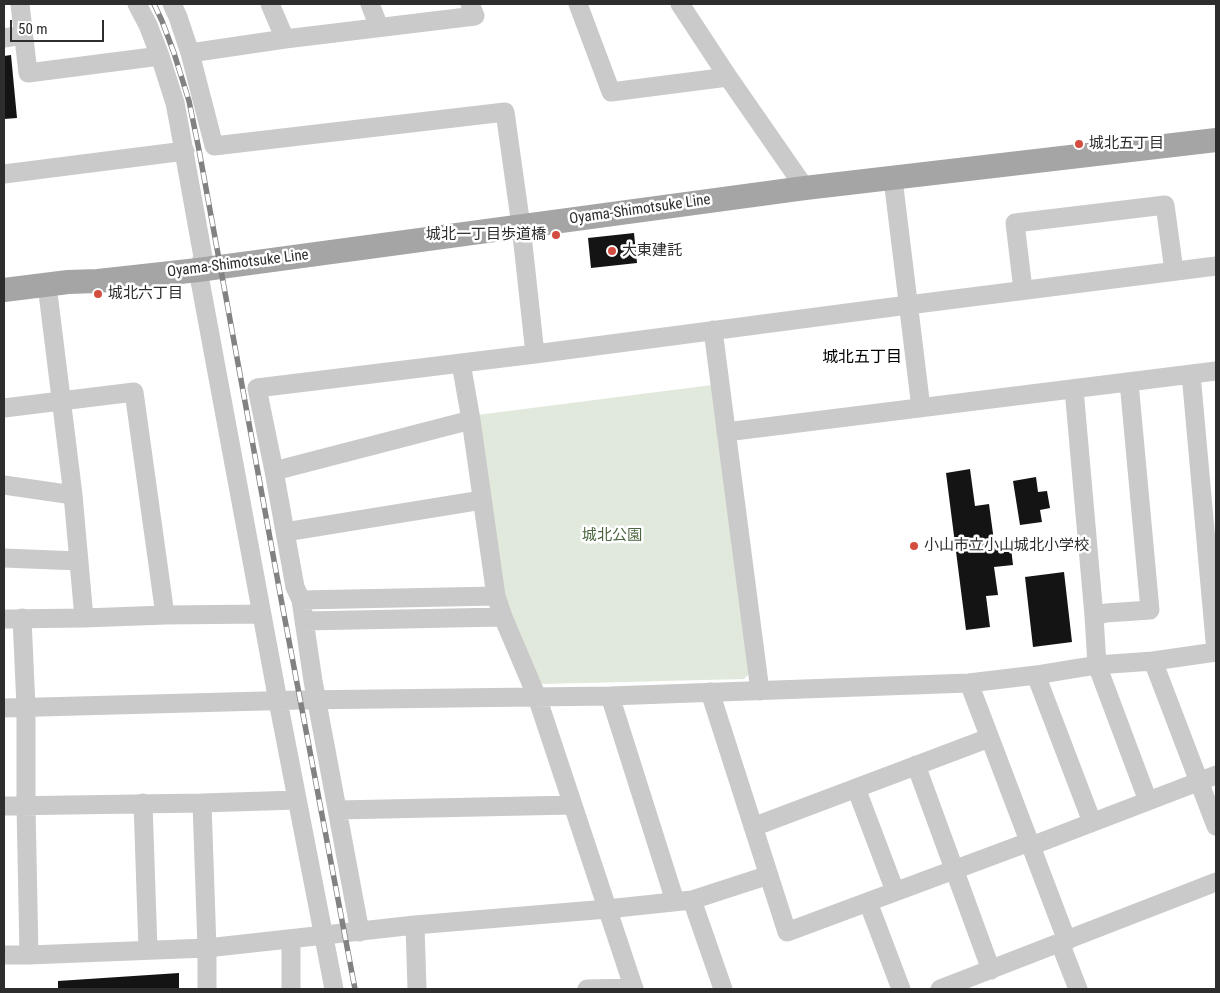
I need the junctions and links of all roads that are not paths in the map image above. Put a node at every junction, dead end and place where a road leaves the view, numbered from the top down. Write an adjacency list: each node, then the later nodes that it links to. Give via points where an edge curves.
1 (20, 4): 10 (street)
2 (138, 4): 14 (street)
3 (172, 4): 13 (street)
4 (270, 4): 12 (street)
5 (370, 4): 9 (street)
6 (470, 4): 9 (street, via 475,16)
7 (578, 4): 15 (street, via 611,92)
8 (680, 4): 15 (street)
9 (379, 27): 12 (street)
10 (24, 35): 11 (street); 14 (street, via 28,73)
11 (4, 38)
12 (285, 39): 13 (street)
13 (190, 53): 21 (street, via 214,146 505,112)
14 (160, 56): 17 (street, via 175,103)
15 (728, 77): 20 (street)
16 (1216, 140): 19 (main road, Oyama-Shimotsuke Line)
17 (185, 151): 18 (street); 23 (street, via 203,257)
18 (4, 174)
19 (893, 179): 20 (main road, Oyama-Shimotsuke Line); 28 (street)
20 (805, 188): 21 (main road, Oyama-Shimotsuke Line)
21 (521, 226): 23 (main road, Oyama-Shimotsuke Line); 30 (street)
22 (1216, 266): 24 (street)
23 (198, 270): 25 (main road, Oyama-Shimotsuke Line); 50 (street)
24 (1174, 271): 27 (street); 27 (street, via 1165,205 1015,223)
25 (47, 285): 26 (main road, Oyama-Shimotsuke Line); 36 (street)
26 (4, 290)
27 (1023, 290): 28 (street)
28 (908, 305): 29 (street); 38 (street)
29 (713, 330): 30 (street); 40 (street)
30 (536, 354): 31 (street)
31 (461, 363): 39 (street); 41 (street, via 257,388)
32 (1216, 371): 33 (street)
33 (1191, 374): 34 (street); 58 (street)
34 (1129, 382): 35 (street); 52 (street, via 1150,610)
35 (1074, 389): 38 (street); 52 (street)
36 (61, 401): 37 (street); 43 (street); 51 (street, via 134,392)
37 (4, 408)
38 (921, 408): 40 (street)
39 (472, 420): 41 (street); 44 (street)
40 (726, 432): 63 (street)
41 (274, 471): 45 (street)
42 (4, 485): 43 (street)
43 (72, 495): 47 (street)
44 (482, 500): 45 (street); 48 (street)
45 (285, 532): 49 (street, via 295,587)
46 (4, 558): 47 (street)
47 (79, 561): 55 (street)
48 (496, 596): 49 (street); 53 (street)
49 (302, 600): 57 (street)
50 (262, 614): 51 (street); 68 (street)
51 (164, 615): 55 (street)
52 (1094, 616): 60 (street)
53 (503, 617): 57 (street); 66 (street)
54 (22, 618): 55 (street); 56 (street); 69 (street)
55 (84, 618)
56 (4, 619)
57 (304, 621): 67 (street)
58 (1216, 652): 59 (street)
59 (1153, 661): 60 (street); 73 (street)
60 (1097, 666): 61 (street); 76 (street)
61 (1036, 675): 62 (street); 83 (street)
62 (969, 683): 63 (street); 71 (street)
63 (760, 691): 64 (street)
64 (710, 692): 65 (street); 85 (street)
65 (610, 696): 66 (street); 91 (street)
66 (537, 697): 67 (street); 80 (street)
67 (317, 700): 68 (street); 82 (street)
68 (278, 701): 69 (street); 75 (street)
69 (26, 707): 70 (street); 79 (street)
70 (4, 708)
71 (989, 738): 72 (street); 86 (street)
72 (916, 765): 74 (street); 87 (street)
73 (1208, 779): 76 (street); 84 (street)
74 (856, 788): 85 (street); 90 (street)
75 (297, 800): 78 (street); 96 (street)
76 (1148, 801): 83 (street)
77 (143, 803): 78 (street); 79 (street); 100 (street)
78 (202, 803): 99 (street)
79 (26, 805): 81 (street); 102 (street)
80 (573, 805): 82 (street); 93 (street)
81 (4, 806)
82 (337, 810): 95 (street)
83 (1092, 822): 86 (street)
84 (1216, 826)
85 (753, 827): 88 (street)
86 (1030, 844): 87 (street); 98 (street)
87 (954, 869): 90 (street); 103 (street)
88 (768, 875): 91 (street); 92 (street, via 787,932)
89 (1216, 882): 98 (street)
90 (895, 891): 92 (street)
91 (684, 901): 93 (street); 110 (street)
92 (868, 902): 111 (street)
93 (607, 909): 94 (street); 109 (street)
94 (415, 926): 95 (street); 107 (street)
95 (360, 932): 96 (street)
96 (324, 936): 97 (street); 106 (street)
97 (291, 939): 99 (street); 105 (street)
98 (1064, 942): 103 (street); 113 (street)
99 (207, 948): 100 (street); 104 (street)
100 (148, 950): 102 (street)
101 (4, 955): 102 (street)
102 (29, 955)
103 (991, 970): 112 (street)
104 (208, 989)
105 (292, 989)
106 (334, 989)
107 (417, 989)
108 (587, 989): 109 (street)
109 (634, 989)
110 (723, 989)
111 (901, 989)
112 (940, 989)
113 (1078, 989)

